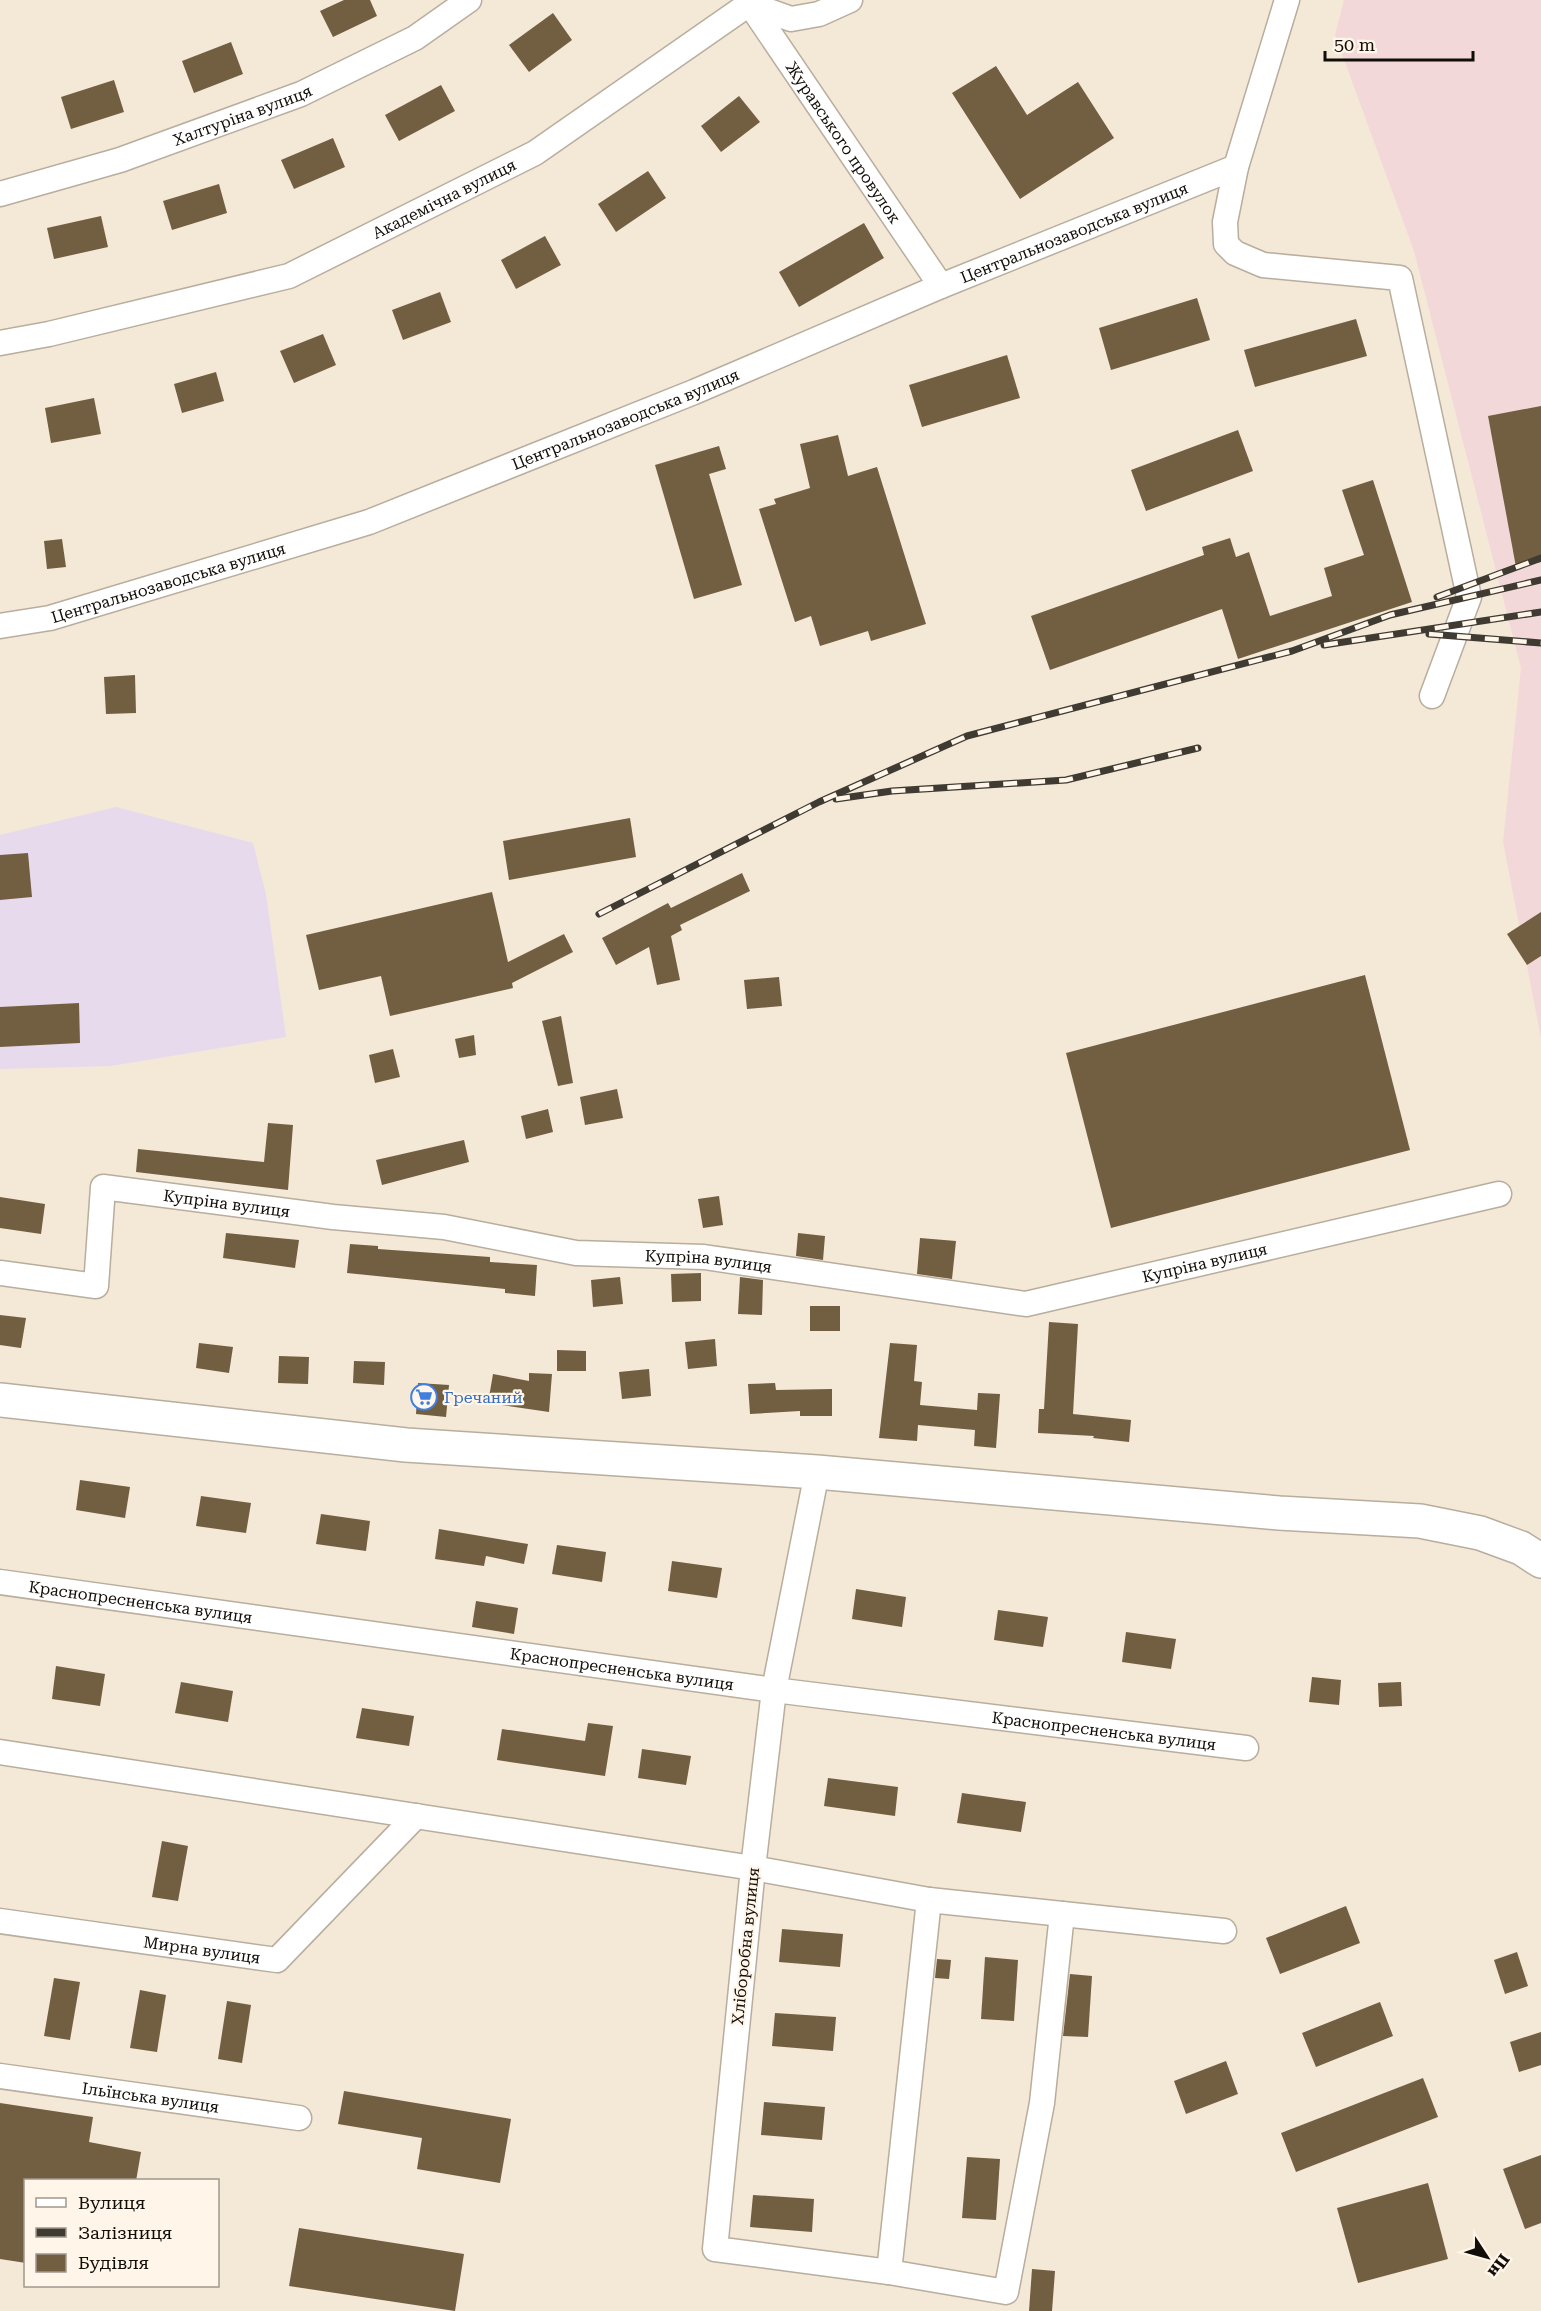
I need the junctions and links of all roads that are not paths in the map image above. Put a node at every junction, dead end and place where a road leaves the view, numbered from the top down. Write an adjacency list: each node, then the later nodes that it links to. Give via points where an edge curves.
1 (469, 0): 6 (street, Халтуріна вулиця, via 415,38 301,94 120,160)
2 (850, 0): 4 (street, via 819,14 791,19)
3 (1287, 0): 5 (street)
4 (748, 2): 7 (street, Журавського провулок); 8 (street, Академічна вулиця, via 535,153 289,276)
5 (1236, 167): 7 (street, Центральнозаводська вулиця); 10 (street, via 1225,222 1226,244 1234,254 1263,265 1400,278 1469,597)
6 (0, 194)
7 (941, 286): 9 (street, Центральнозаводська вулиця, via 694,392 369,522 50,618)
8 (0, 343)
9 (0, 626)
10 (1432, 696)
11 (1499, 1194): 12 (street, Купріна вулиця, via 1026,1304 704,1257 576,1253 444,1227 333,1217 104,1187 96,1286)
12 (0, 1274)
13 (0, 1400): 14 (main road, via 406,1445)
14 (817, 1472): 15 (main road, via 1279,1513 1420,1521 1480,1533 1521,1548); 17 (street, Хліборобна вулиця)
15 (1541, 1561)
16 (0, 1582): 17 (street, Краснопресненська вулиця)
17 (774, 1690): 18 (street, Краснопресненська вулиця); 21 (street, Хліборобна вулиця)
18 (1246, 1748)
19 (0, 1752): 20 (street)
20 (416, 1816): 21 (street); 24 (street, Мирна вулиця, via 277,1960)
21 (753, 1868): 22 (street); 28 (street, Хліборобна вулиця, via 716,2249)
22 (930, 1900): 23 (street); 28 (street)
23 (1062, 1914): 25 (street); 28 (street, Хліборобна вулиця, via 1042,2103 1006,2292)
24 (0, 1921)
25 (1224, 1931)
26 (0, 2076): 27 (street, Ільїнська вулиця)
27 (299, 2118)
28 (889, 2272)

